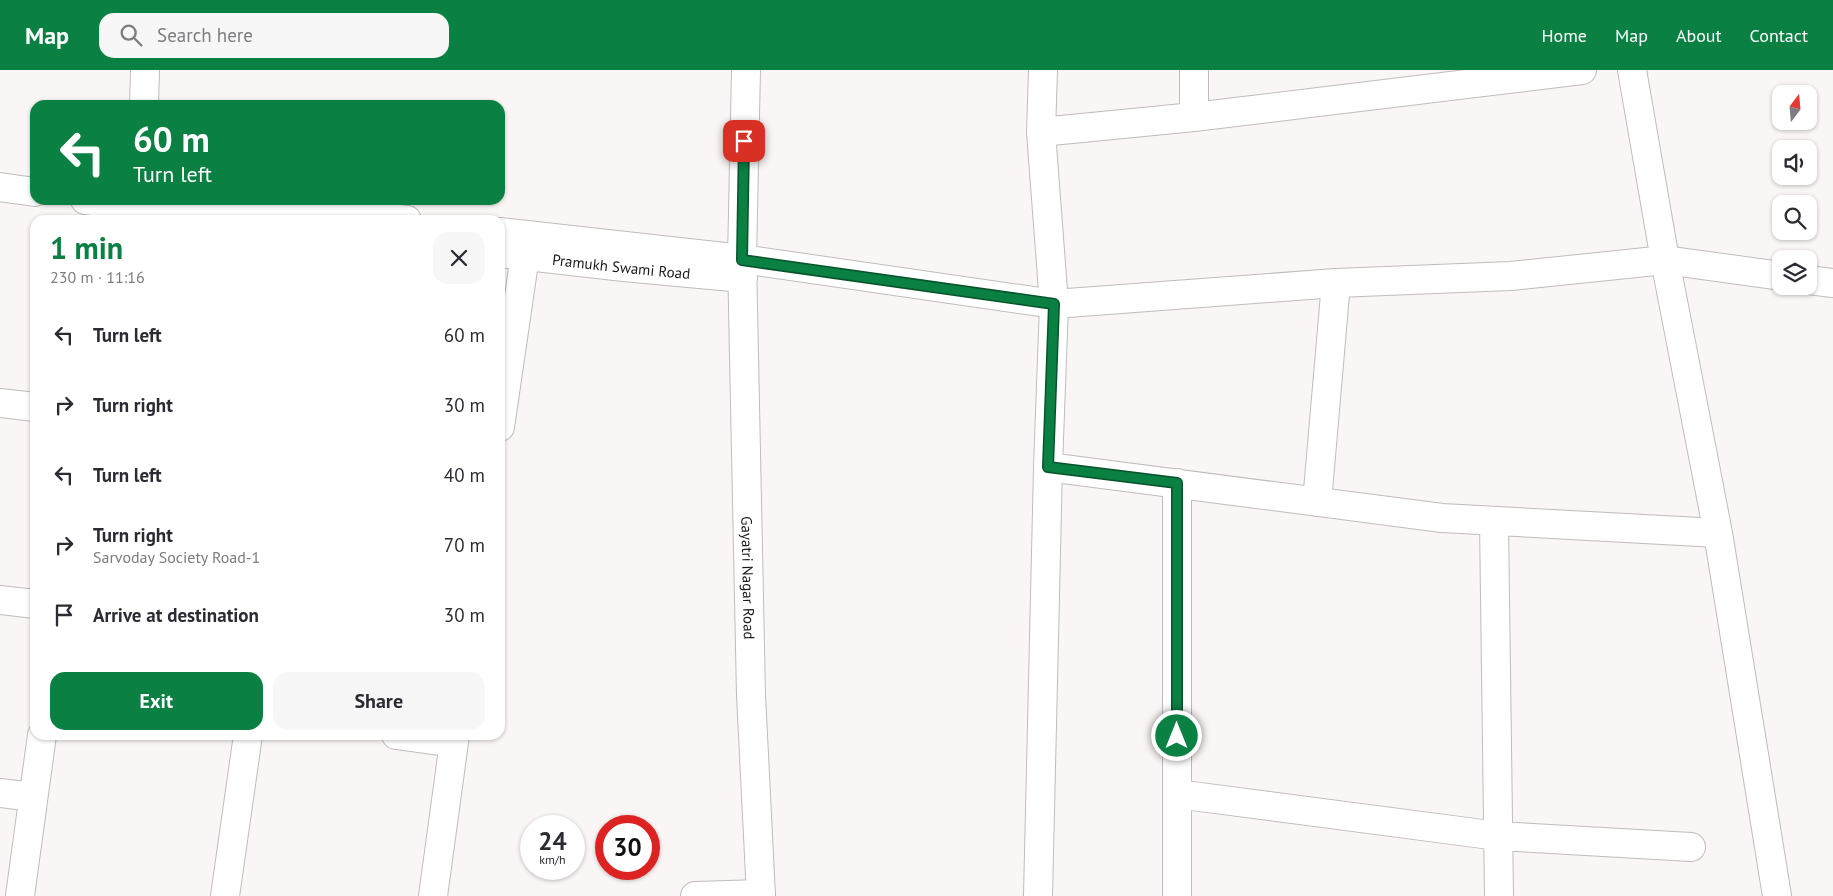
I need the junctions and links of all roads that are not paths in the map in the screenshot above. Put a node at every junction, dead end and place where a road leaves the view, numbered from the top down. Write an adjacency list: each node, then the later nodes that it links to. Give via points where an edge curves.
1 (145, 70): 8 (street)
2 (746, 70): 23 (street, Gayatri Nagar Road)
3 (1043, 70): 10 (street)
4 (1194, 70): 9 (street)
5 (1582, 70): 7 (street)
6 (1632, 70): 22 (street)
7 (1486, 75): 9 (street)
8 (144, 100)
9 (1194, 117): 10 (street)
10 (1041, 132): 28 (street)
11 (0, 170): 12 (street)
12 (30, 173)
13 (0, 187): 14 (street)
14 (30, 191)
15 (108, 205): 17 (street)
16 (269, 205): 19 (street)
17 (122, 208): 18 (street)
18 (196, 215)
19 (331, 215)
20 (505, 236): 21 (street, Pramukh Swami Road)
21 (518, 248): 23 (street, Pramukh Swami Road); 29 (street)
22 (1665, 260): 24 (street, Pramukh Swami Road); 26 (street, Pramukh Swami Road, via 1511,276); 36 (street)
23 (742, 269): 28 (street, Pramukh Swami Road); 47 (street, Gayatri Nagar Road, via 751,695)
24 (1772, 275)
25 (1817, 281): 27 (street)
26 (1336, 283): 28 (street, Pramukh Swami Road); 34 (street)
27 (1833, 283)
28 (1054, 304): 32 (street)
29 (505, 377)
30 (0, 403): 31 (street)
31 (30, 406)
32 (1048, 467): 33 (street); 52 (street)
33 (1177, 483): 34 (street); 43 (street)
34 (1317, 502): 35 (street, via 1442,518)
35 (1494, 521): 36 (street); 45 (street)
36 (1718, 534): 55 (street)
37 (0, 600): 38 (street)
38 (30, 603)
39 (41, 740): 44 (street)
40 (247, 740): 49 (street)
41 (454, 740): 50 (street)
42 (0, 793): 44 (street)
43 (1177, 794): 45 (street); 53 (street)
44 (33, 798): 48 (street)
45 (1498, 836): 46 (street); 54 (street)
46 (1691, 847)
47 (761, 895): 51 (street)
48 (20, 896)
49 (225, 896)
50 (433, 896)
51 (695, 896)
52 (1038, 896)
53 (1177, 896)
54 (1499, 896)
55 (1777, 896)

